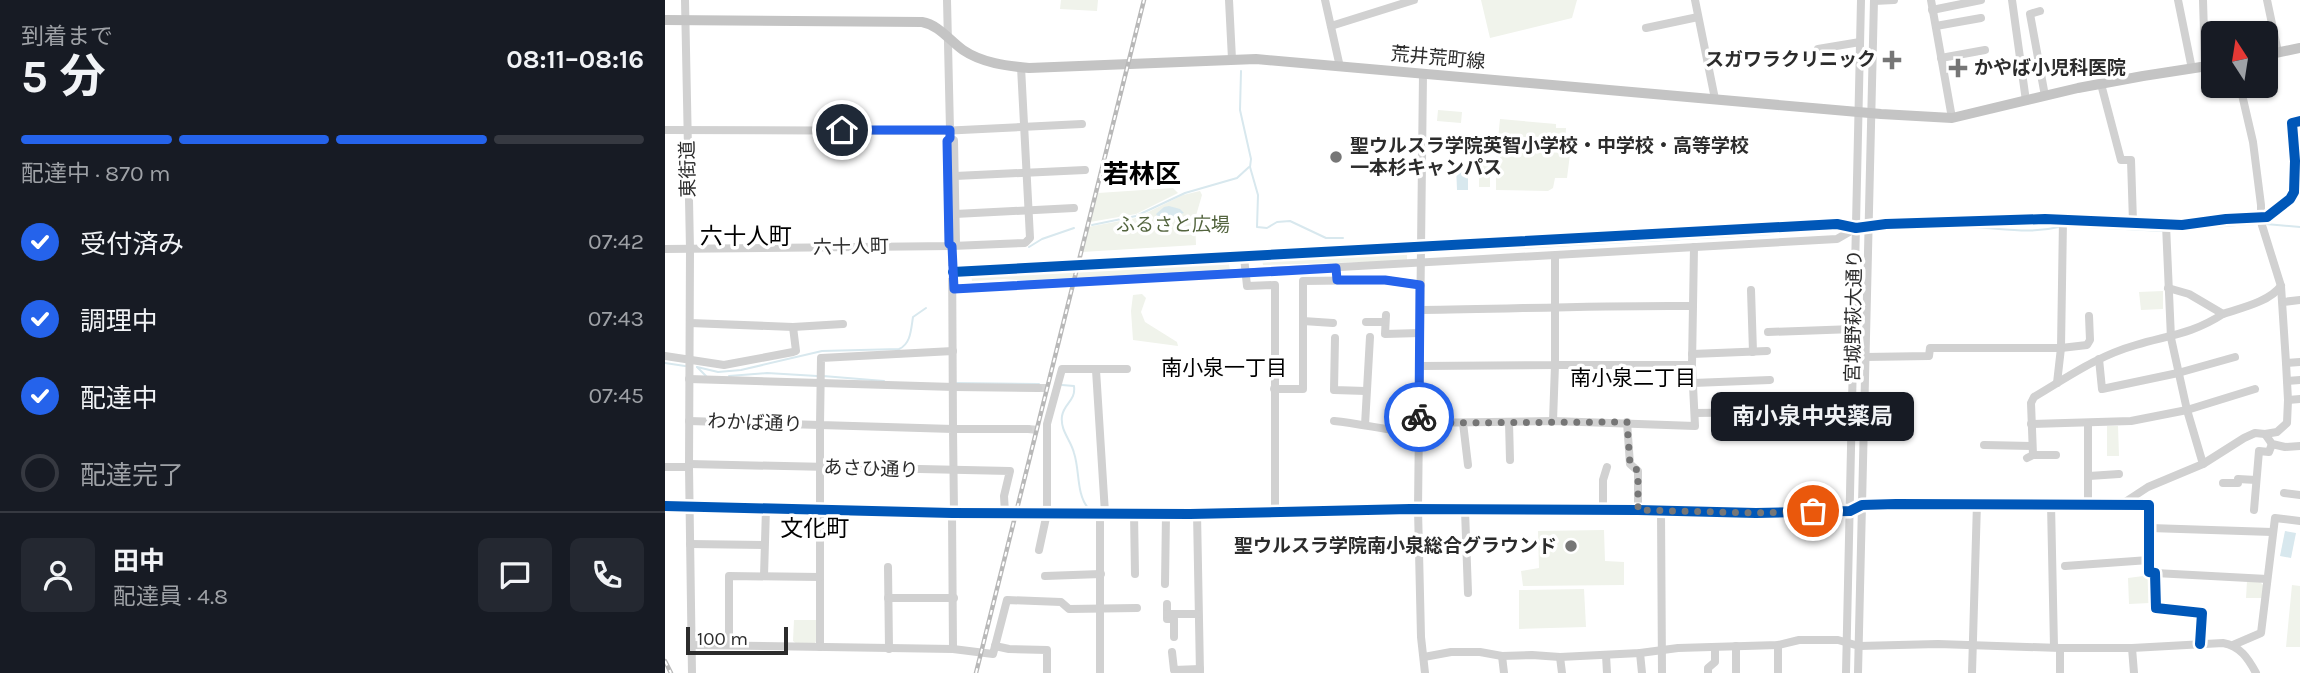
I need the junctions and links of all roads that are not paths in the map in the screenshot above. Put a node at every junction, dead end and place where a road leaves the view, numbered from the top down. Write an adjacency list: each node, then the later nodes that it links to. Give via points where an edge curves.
1 (685, 0): 21 (street, 東街道)
2 (947, 0): 27 (street)
3 (1229, 0): 34 (street)
4 (1325, 0): 24 (street)
5 (1414, 0): 24 (street)
6 (1695, 0): 18 (street)
7 (1861, 0): 28 (street, 宮城野萩大通り)
8 (1893, 0): 15 (street)
9 (1931, 0): 16 (street)
10 (1981, 0): 16 (street)
11 (2012, 0): 44 (street)
12 (2178, 0): 38 (street)
13 (2203, 0): 22 (street)
14 (2267, 0): 23 (street)
15 (1874, 1): 46 (street, 宮城野萩大通り)
16 (1933, 10): 25 (street)
17 (2041, 11): 41 (street, via 2030,14)
18 (1698, 17): 26 (street); 43 (street)
19 (1981, 18): 25 (street)
20 (665, 20): 21 (main road, 荒井荒町線)
21 (685, 20): 27 (main road, 荒井荒町線, via 922,22); 52 (street, 東街道)
22 (2205, 21)
23 (2271, 21)
24 (1331, 26): 36 (street)
25 (1935, 26): 33 (street)
26 (1646, 28)
27 (949, 38): 35 (main road, 荒井荒町線, via 978,58); 53 (street)
28 (1860, 42): 30 (street); 45 (street, 宮城野萩大通り)
29 (2300, 48): 32 (main road)
30 (1818, 49)
31 (1985, 50): 33 (street)
32 (2279, 52)
33 (1941, 58): 47 (street)
34 (1232, 59): 35 (main road, 荒井荒町線); 36 (main road, 荒井荒町線)
35 (1021, 67): 50 (street)
36 (1340, 67): 39 (main road, 荒井荒町線)
37 (2201, 67): 38 (main road, 荒井荒町線)
38 (2192, 69): 40 (main road, 荒井荒町線)
39 (1423, 74): 43 (main road, 荒井荒町線); 68 (street)
40 (2101, 84): 41 (main road, 荒井荒町線); 61 (street, via 2121,160 2131,160)
41 (2045, 96): 44 (main road, 荒井荒町線)
42 (2243, 98): 62 (street, via 2253,142)
43 (1715, 99): 45 (main road, 荒井荒町線)
44 (2026, 101): 47 (main road, 荒井荒町線)
45 (1859, 112): 46 (main road, 荒井荒町線); 64 (street, 宮城野萩大通り)
46 (1871, 113): 47 (main road, 荒井荒町線); 65 (street, 宮城野萩大通り)
47 (1952, 118)
48 (2300, 121): 54 (street, via 2292,123)
49 (1082, 124): 50 (street)
50 (1024, 127): 53 (street); 56 (street)
51 (665, 130): 52 (street)
52 (688, 130): 53 (street); 71 (street, 東街道)
53 (950, 134): 57 (street); 67 (street)
54 (2298, 160): 62 (street, via 2290,199)
55 (1085, 170): 56 (street)
56 (1026, 174): 57 (street); 59 (street)
57 (955, 176): 60 (street)
58 (1074, 208): 59 (street)
59 (1028, 210): 60 (street); 67 (street, 六十人町, via 1030,238 1025,243)
60 (955, 214): 67 (street, via 956,244)
61 (2133, 222): 63 (street); 66 (street)
62 (2261, 223): 66 (street, via 2226,219); 80 (street)
63 (2063, 224): 65 (street, via 1886,224); 103 (street)
64 (1856, 228): 65 (street); 68 (street, via 1837,224); 69 (street, via 1837,239); 97 (street, 宮城野萩大通り)
65 (1868, 228): 110 (street, 宮城野萩大通り)
66 (2167, 229): 81 (street)
67 (952, 246): 71 (street, 六十人町); 76 (street)
68 (1421, 247): 73 (street); 74 (street)
69 (1694, 247): 72 (street); 86 (street)
70 (665, 249): 71 (street, 六十人町)
71 (690, 249): 93 (street, 東街道)
72 (1555, 256): 74 (street); 87 (street)
73 (1244, 257): 76 (street); 77 (street)
74 (1421, 263): 75 (street); 79 (street)
75 (1336, 268): 77 (street); 78 (street)
76 (953, 272): 82 (street)
77 (1245, 273): 82 (street); 130 (street, via 1249,287 1275,285)
78 (1337, 280): 79 (street); 91 (street, via 1303,281)
79 (1420, 285): 88 (street)
80 (2281, 286): 85 (street); 89 (street, via 2253,304)
81 (2168, 288): 89 (street, via 2189,294); 102 (street)
82 (954, 289): 104 (street)
83 (1751, 290): 106 (street)
84 (2300, 300): 85 (street)
85 (2283, 302): 114 (street)
86 (1693, 306): 87 (street); 107 (street)
87 (1556, 308): 88 (street); 115 (street)
88 (1420, 310): 99 (street)
89 (2223, 314): 102 (street)
90 (2089, 316): 103 (street, via 2087,345)
91 (1303, 321): 94 (street); 130 (street, via 1303,389)
92 (1366, 322): 99 (street, via 1385,319 1385,334)
93 (690, 323): 96 (street); 112 (street, 東街道)
94 (1333, 323)
95 (843, 324): 96 (street)
96 (793, 327): 112 (street, via 796,351 724,365)
97 (1854, 329): 98 (street); 136 (street, 宮城野萩大通り)
98 (1768, 332)
99 (1420, 333): 117 (street)
100 (1370, 337): 132 (street)
101 (1335, 338): 132 (street, via 1334,390)
102 (2171, 338): 111 (street); 120 (street)
103 (2061, 348): 110 (street, via 1930,348 1929,356); 127 (street)
104 (953, 351): 122 (street, via 821,358); 128 (street)
105 (1767, 351): 106 (street)
106 (1753, 352): 107 (street)
107 (1692, 354): 116 (street)
108 (665, 356): 112 (street)
109 (2235, 356): 120 (street)
110 (1865, 358): 175 (street, 宮城野萩大通り)
111 (2099, 359): 120 (street, via 2102,388); 127 (street)
112 (689, 360): 121 (street, 東街道)
113 (2300, 362): 114 (street)
114 (2286, 363): 125 (street)
115 (1555, 365): 116 (street); 117 (street); 140 (street)
116 (1692, 365): 126 (street)
117 (1420, 366): 143 (street)
118 (1127, 369): 119 (street)
119 (1096, 370): 191 (street, via 1062,369 1055,386 1043,430); 192 (street)
120 (2178, 373): 135 (street)
121 (689, 376): 122 (street); 138 (street)
122 (821, 378): 128 (street); 147 (street)
123 (1770, 380): 126 (street)
124 (2300, 380): 125 (street)
125 (2287, 381): 134 (street)
126 (1693, 383): 137 (street)
127 (2057, 383): 145 (street, via 2034,397)
128 (954, 384): 129 (street); 149 (street)
129 (1038, 388)
130 (1274, 389): 188 (street)
131 (2255, 390): 135 (street)
132 (1366, 391): 148 (street)
133 (2300, 399): 134 (street)
134 (2288, 400): 152 (street, via 2287,423 2277,432)
135 (2187, 410): 146 (street); 159 (street)
136 (1853, 412): 137 (street, via 1812,407); 187 (street, 宮城野萩大通り)
137 (1695, 413): 142 (street, via 1695,426)
138 (689, 421): 147 (street, わかば通り); 160 (street)
139 (1334, 421): 148 (street)
140 (1553, 421): 141 (street); 142 (street)
141 (1509, 422): 144 (street); 158 (street)
142 (1627, 422): 183 (street, via 1630,464 1638,471)
143 (1419, 423): 144 (street); 151 (street)
144 (1464, 423): 161 (street)
145 (2031, 424): 146 (street); 156 (street)
146 (2088, 424): 167 (street)
147 (820, 425): 149 (street, わかば通り); 163 (street)
148 (1365, 425): 151 (street)
149 (953, 429): 150 (street, わかば通り); 165 (street)
150 (1028, 429)
151 (1419, 433): 181 (street)
152 (2265, 434): 153 (street); 159 (street, via 2244,438)
153 (2272, 444): 155 (street); 168 (street, via 2269,452 2259,451)
154 (1984, 445): 156 (street)
155 (2300, 446)
156 (2031, 453): 157 (street)
157 (2056, 455)
158 (1510, 460)
159 (2203, 464): 176 (street)
160 (689, 465): 162 (street, あさひ通り); 163 (street, あさひ通り); 178 (street)
161 (1468, 465)
162 (665, 467)
163 (821, 467): 165 (street, あさひ通り); 180 (street)
164 (1607, 467): 185 (street)
165 (953, 471): 189 (street); 189 (street, あさひ通り, via 1010,471 1004,496 1007,513)
166 (2119, 474): 167 (street)
167 (2089, 476): 173 (street)
168 (2256, 480): 169 (street); 184 (street)
169 (2223, 483)
170 (2284, 493): 171 (street)
171 (2300, 495)
172 (1977, 503): 174 (street); 175 (street); 231 (street)
173 (2088, 503): 174 (street); 176 (street)
174 (2051, 504): 234 (street)
175 (1862, 505): 187 (street); 230 (street, 宮城野萩大通り)
176 (2122, 505): 197 (street, via 2149,505)
177 (665, 506): 178 (street)
178 (689, 506): 179 (street); 199 (street)
179 (766, 508): 180 (street); 200 (street)
180 (820, 509): 189 (street); 210 (street)
181 (1417, 509): 182 (street); 188 (street); 243 (street)
182 (1465, 510): 185 (street); 213 (street)
183 (1638, 510): 185 (street); 186 (street)
184 (2254, 510)
185 (1603, 511)
186 (1661, 511): 187 (street); 238 (street)
187 (1850, 511): 222 (street, 宮城野萩大通り)
188 (1275, 512): 194 (street)
189 (953, 513): 215 (street)
190 (1019, 513): 191 (street)
191 (1047, 513): 192 (street); 201 (street)
192 (1102, 513): 193 (street); 205 (street)
193 (1134, 513): 195 (street); 207 (street)
194 (1197, 513): 195 (street); 220 (street)
195 (1166, 514): 212 (street)
196 (2300, 521): 198 (street, via 2275,518)
197 (2150, 528): 198 (street); 202 (street)
198 (2272, 532): 211 (street)
199 (690, 544): 200 (street); 225 (street)
200 (764, 545): 208 (street)
201 (1039, 551)
202 (2149, 560): 203 (street); 206 (street, via 2149,572)
203 (2065, 566)
204 (888, 567): 214 (street)
205 (1101, 573): 209 (street); 217 (street)
206 (2155, 573): 211 (street); 224 (street, via 2156,608 2202,613)
207 (1135, 574)
208 (764, 576): 210 (street); 223 (street, via 729,576)
209 (1045, 576)
210 (820, 577): 232 (street)
211 (2267, 579): 227 (street, via 2261,633)
212 (1165, 583)
213 (1468, 593)
214 (888, 597): 215 (street); 236 (street)
215 (954, 598): 237 (street)
216 (1167, 604): 219 (street)
217 (1101, 608): 218 (street); 228 (street, via 1069,609 1061,601 1007,600); 248 (street)
218 (1137, 608)
219 (1167, 614): 220 (street); 221 (street, via 1167,619 1174,619)
220 (1199, 614): 245 (street)
221 (1174, 637)
222 (1848, 642): 226 (street, via 1799,640); 230 (street); 258 (street, 宮城野萩大通り)
223 (729, 644): 225 (street); 232 (street)
224 (2200, 644): 227 (street); 235 (street)
225 (691, 645): 246 (street)
226 (1779, 645): 229 (street); 257 (street)
227 (2233, 645): 263 (street)
228 (995, 646): 237 (street, via 992,654); 247 (street, via 1047,650)
229 (1736, 646): 233 (street); 256 (street)
230 (1859, 646): 231 (street); 259 (street, 宮城野萩大通り)
231 (1973, 646): 234 (street); 260 (street)
232 (820, 647): 236 (street)
233 (1716, 647): 238 (street); 255 (street)
234 (2057, 648): 235 (street); 261 (street)
235 (2132, 648): 262 (street)
236 (888, 649): 237 (street)
237 (953, 649)
238 (1662, 649): 240 (street); 254 (street)
239 (1173, 652): 245 (street, via 1174,670)
240 (1640, 653): 241 (street); 253 (street)
241 (1605, 655): 244 (street); 252 (street)
242 (1501, 656): 243 (street, via 1451,652); 244 (street); 250 (street)
243 (1424, 657): 249 (street)
244 (1560, 657): 251 (street)
245 (1200, 671)
246 (692, 673)
247 (1047, 673)
248 (1100, 673)
249 (1425, 673)
250 (1504, 673)
251 (1562, 673)
252 (1607, 673)
253 (1642, 673)
254 (1662, 673)
255 (1708, 673)
256 (1736, 673)
257 (1778, 673)
258 (1846, 673)
259 (1858, 673)
260 (1972, 673)
261 (2060, 673)
262 (2134, 673)
263 (2256, 673)

